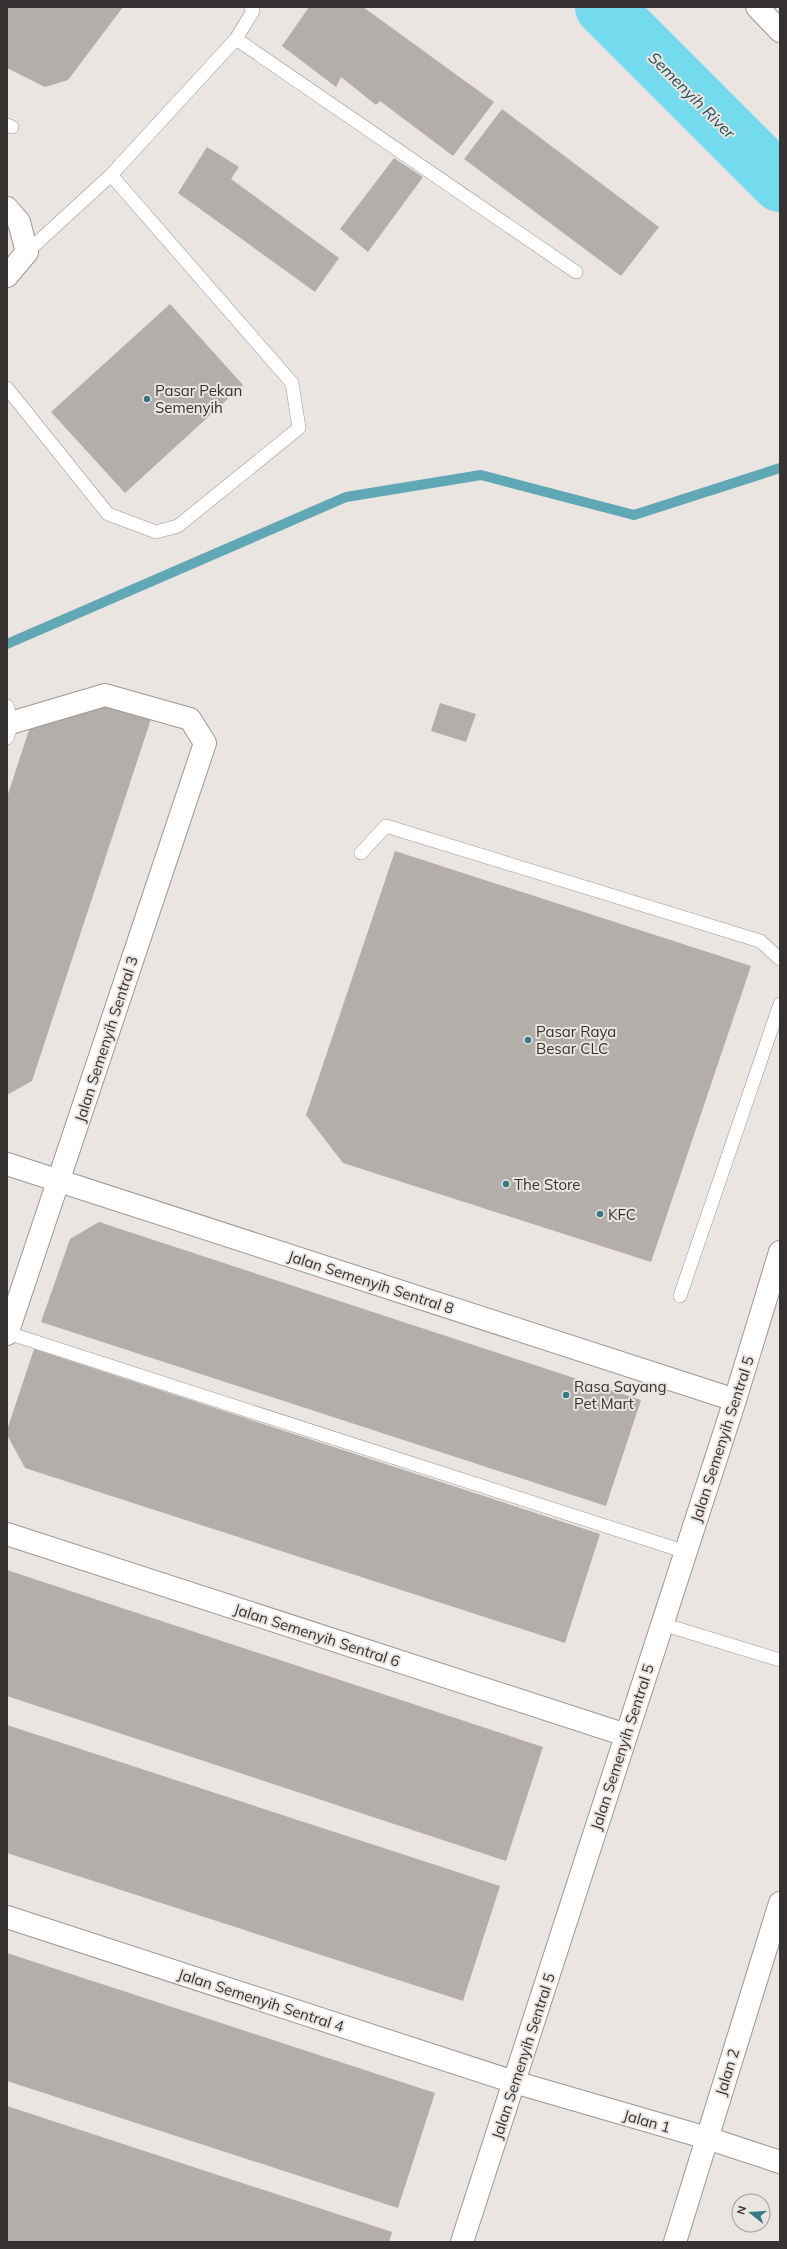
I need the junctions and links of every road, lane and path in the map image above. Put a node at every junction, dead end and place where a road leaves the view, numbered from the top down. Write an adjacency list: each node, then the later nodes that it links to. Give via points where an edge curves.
1 (251, 7): 4 (lane, via 253,11)
2 (757, 7): 3 (street)
3 (780, 32)
4 (236, 39): 5 (lane); 8 (lane)
5 (111, 175): 7 (lane); 10 (lane, via 292,383 299,428 178,526 156,532 108,514)
6 (7, 208): 7 (street, via 20,222)
7 (26, 252): 9 (street)
8 (576, 272)
9 (7, 276)
10 (7, 388)
11 (8, 723): 16 (street, Jalan Semenyih Sentral 3, via 105,695 190,719 205,743)
12 (361, 853): 13 (lane, via 386,826 760,941)
13 (780, 959)
14 (780, 1004): 18 (lane)
15 (7, 1164): 16 (street, Jalan Semenyih Sentral 8)
16 (58, 1181): 19 (street, Jalan Semenyih Sentral 3); 20 (street, Jalan Semenyih Sentral 8)
17 (780, 1252): 20 (street, Jalan Semenyih Sentral 5)
18 (680, 1296)
19 (7, 1334): 22 (lane)
20 (735, 1400): 22 (street, Jalan Semenyih Sentral 5)
21 (7, 1534): 25 (street, Jalan Semenyih Sentral 6)
22 (686, 1552): 23 (street, Jalan Semenyih Sentral 5)
23 (662, 1624): 24 (lane); 25 (street, Jalan Semenyih Sentral 5)
24 (780, 1660)
25 (626, 1735): 28 (street, Jalan Semenyih Sentral 5)
26 (780, 1902): 29 (street, Jalan 2)
27 (7, 1917): 28 (street, Jalan Semenyih Sentral 4)
28 (514, 2082): 29 (street, Jalan 1); 31 (street, Jalan Semenyih Sentral 5)
29 (707, 2138): 30 (street, Jalan 1); 32 (street, Jalan 2)
30 (780, 2162)
31 (462, 2242)
32 (675, 2242)

